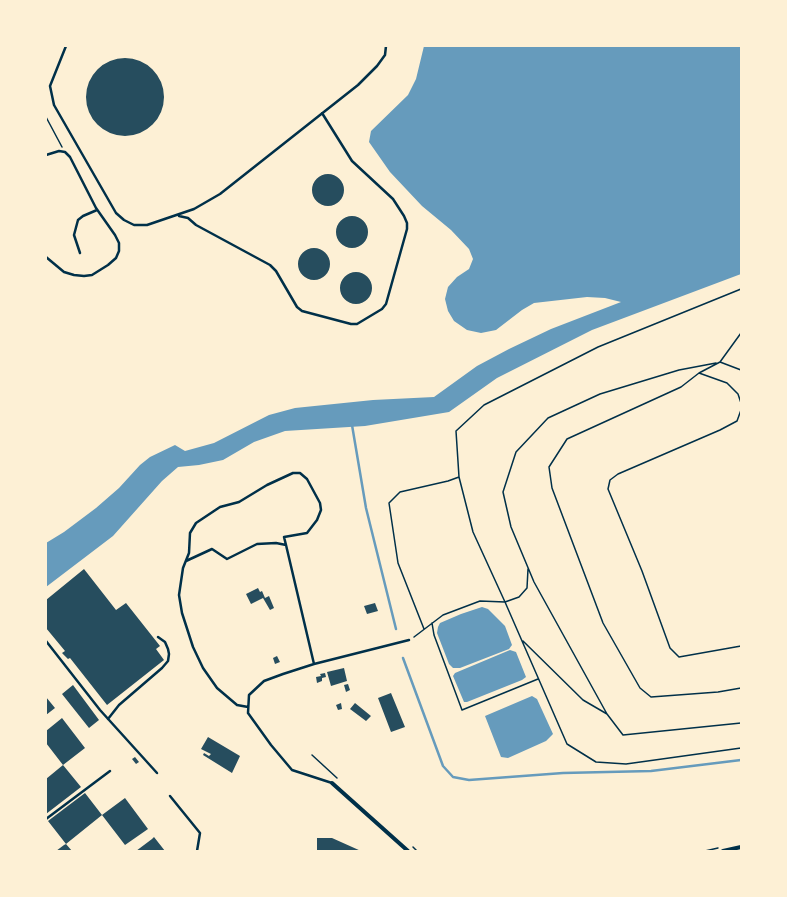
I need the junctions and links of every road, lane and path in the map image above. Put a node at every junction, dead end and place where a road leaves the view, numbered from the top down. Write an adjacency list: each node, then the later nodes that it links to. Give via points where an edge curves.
1 (66, 46): 8 (lane, via 50,86 54,105 116,213 134,225 146,226)
2 (386, 46): 3 (lane, via 385,55 377,66 358,85)
3 (322, 113): 8 (lane, via 220,194); 8 (lane, via 352,161 393,199 407,223 386,304 382,309 356,324 302,311 270,265 196,225 188,218)
4 (46, 116): 5 (path)
5 (65, 152): 6 (lane); 7 (lane)
6 (46, 155)
7 (97, 210): 9 (lane, via 78,220 74,235); 10 (lane, via 119,243 116,258 101,270 84,276 64,272)
8 (178, 215)
9 (80, 253)
10 (46, 257)
11 (741, 289): 18 (path, via 598,347 484,406 456,431)
12 (741, 333): 13 (path)
13 (720, 362): 14 (path); 15 (path); 21 (path, via 679,370 600,394 548,418 516,452 503,492 511,527)
14 (741, 370)
15 (698, 373): 16 (path, via 727,383 738,394); 32 (path, via 681,387 567,439 549,467 552,488 603,623 640,688 652,697)
16 (741, 403)
17 (741, 410): 29 (path, via 737,420 720,430 618,474 610,480 608,488 670,648 679,657)
18 (459, 477): 22 (path, via 472,532); 24 (path, via 400,492 389,503 398,562)
19 (286, 545): 20 (lane, via 257,544 227,559 212,549); 20 (lane, via 284,537 306,533 317,520 320,510 320,503 307,479 300,473 293,473 239,502 220,507 196,523 190,533); 30 (lane)
20 (186, 561): 33 (lane, via 179,595 182,614 194,647 203,668 217,688 237,705)
21 (528, 568): 22 (path, via 527,588 519,597); 34 (path)
22 (505, 602): 23 (path, via 480,602 443,615); 26 (path)
23 (432, 622): 24 (path); 31 (path, via 434,635 462,710)
24 (424, 629): 27 (path)
25 (158, 636): 35 (lane, via 168,649 168,661 119,705)
26 (522, 639): 31 (path); 34 (path, via 583,700)
27 (409, 640): 30 (lane)
28 (46, 641): 35 (lane)
29 (741, 646)
30 (314, 664): 33 (lane, via 264,681 249,695)
31 (539, 678): 37 (path, via 568,744 596,762 626,764)
32 (741, 688)
33 (248, 707): 40 (lane, via 248,713 292,770)
34 (607, 714): 36 (path, via 623,735)
35 (108, 719): 39 (lane)
36 (741, 723)
37 (741, 748)
38 (110, 771): 42 (lane)
39 (156, 773)
40 (332, 783): 45 (street)
41 (170, 796): 44 (lane, via 200,833)
42 (46, 819)
43 (741, 847): 46 (street)
44 (197, 851)
45 (408, 851)
46 (723, 851)

